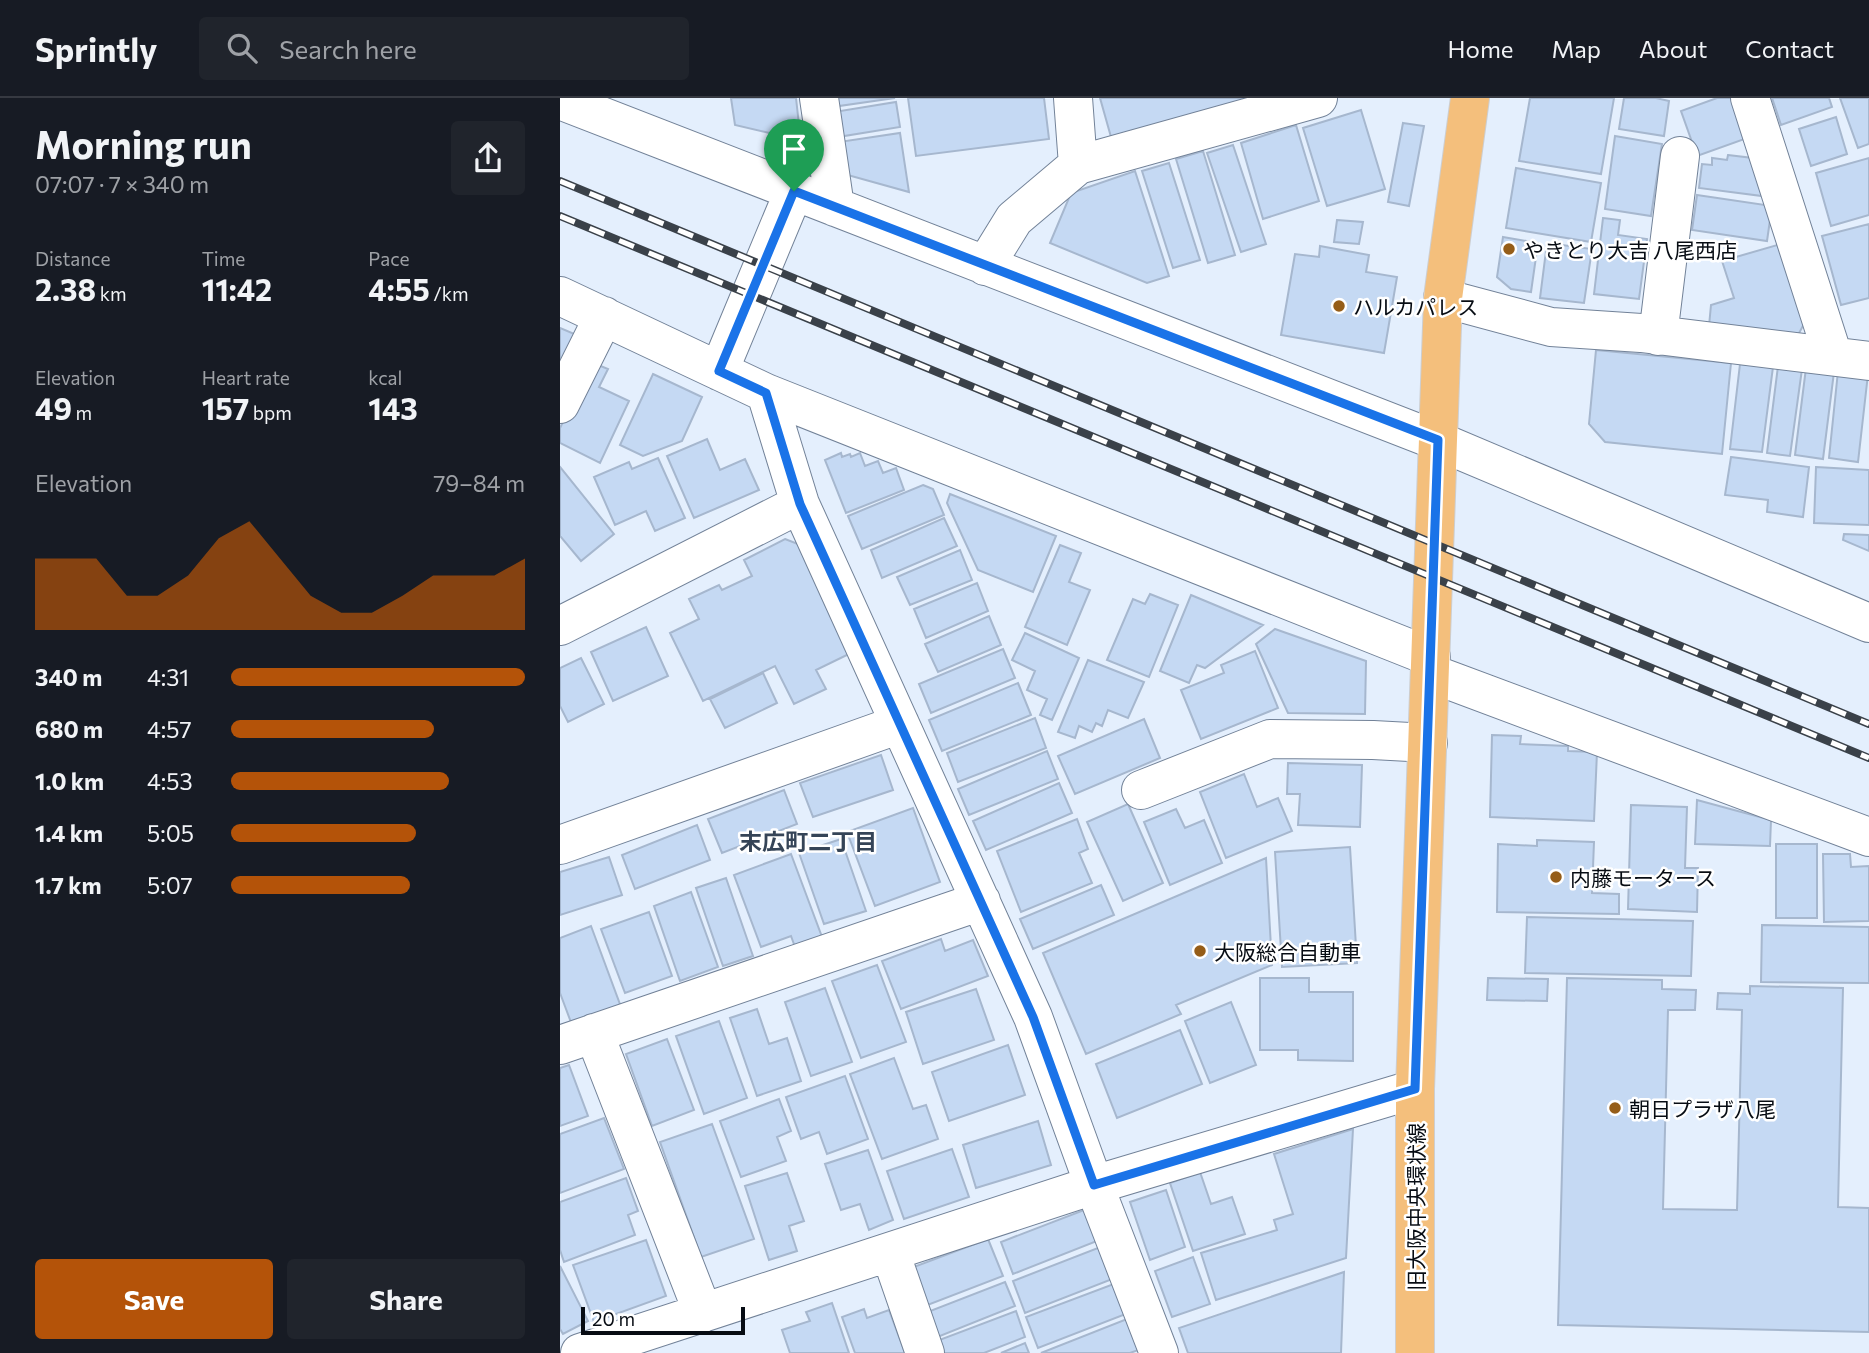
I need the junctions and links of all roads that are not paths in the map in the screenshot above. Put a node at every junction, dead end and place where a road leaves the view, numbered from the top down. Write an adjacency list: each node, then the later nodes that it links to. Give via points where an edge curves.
1 (819, 98): 10 (street)
2 (1073, 98): 8 (street)
3 (1318, 98): 8 (street)
4 (1470, 98): 13 (main road, 旧大阪中央環状線)
5 (1751, 98): 16 (street)
6 (560, 100): 9 (street)
7 (1680, 156): 15 (street)
8 (1079, 165): 11 (street, via 1014,219)
9 (794, 191): 10 (street); 17 (street)
10 (835, 207): 11 (street)
11 (985, 265): 20 (street)
12 (560, 296): 14 (street)
13 (1443, 298): 15 (street, via 1551,327); 20 (main road, 旧大阪中央環状線)
14 (604, 316): 17 (street); 19 (street)
15 (1658, 336): 16 (street)
16 (1851, 358)
17 (719, 371): 18 (street)
18 (766, 393): 21 (street); 24 (street)
19 (560, 404)
20 (1438, 440): 22 (street); 24 (main road, 旧大阪中央環状線)
21 (800, 504): 23 (street); 25 (street)
22 (1869, 623)
23 (560, 626)
24 (1430, 665): 26 (main road, 旧大阪中央環状線); 28 (street)
25 (900, 724): 29 (street); 30 (street)
26 (1428, 743): 27 (street, via 1270,739); 32 (main road, 旧大阪中央環状線)
27 (1141, 790)
28 (1869, 837)
29 (560, 845)
30 (981, 901): 31 (street); 33 (street, via 1033,1017)
31 (577, 1039): 35 (street)
32 (1415, 1089): 33 (street); 39 (main road, 旧大阪中央環状線)
33 (1094, 1185): 34 (street); 38 (street)
34 (890, 1251): 35 (street); 37 (street)
35 (703, 1313): 36 (street)
36 (596, 1351)
37 (925, 1353)
38 (1159, 1353)
39 (1415, 1353)

